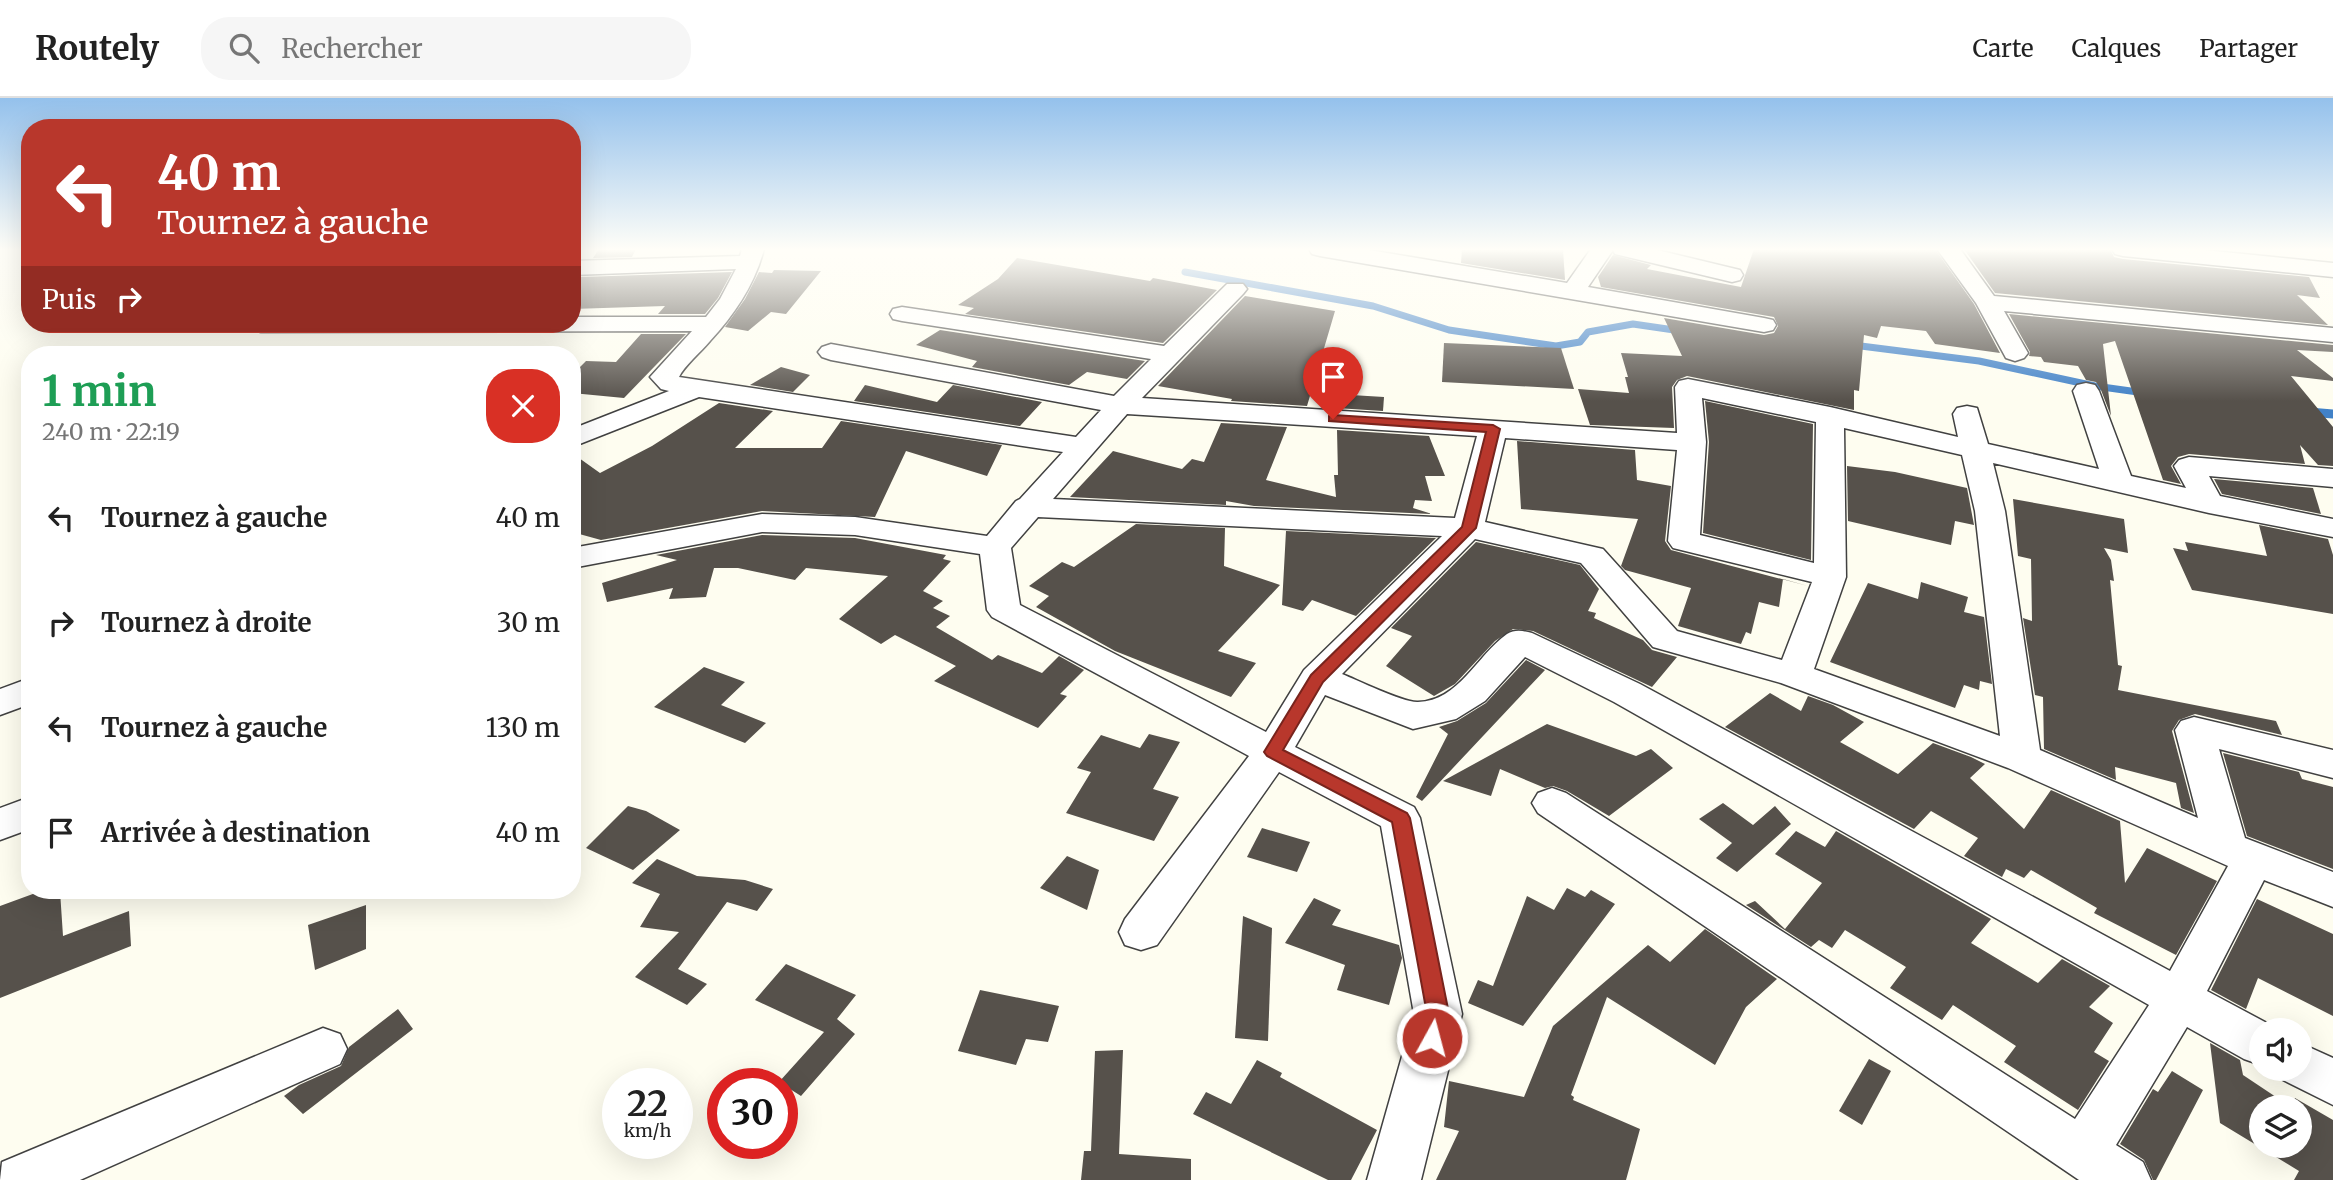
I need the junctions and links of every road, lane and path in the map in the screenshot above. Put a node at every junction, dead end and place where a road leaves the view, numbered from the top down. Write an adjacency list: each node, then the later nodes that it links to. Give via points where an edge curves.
1 (733, 299): 8 (street)
2 (1226, 299): 13 (street)
3 (1621, 299): 9 (street)
4 (1985, 299): 5 (street)
5 (1987, 302): 10 (street); 12 (street)
6 (902, 314): 13 (street)
7 (581, 324): 8 (street)
8 (710, 324): 14 (street, via 663,377)
9 (1764, 325)
10 (2333, 335)
11 (831, 352): 16 (street)
12 (2015, 353)
13 (1171, 355): 16 (street)
14 (695, 389): 20 (street); 22 (street)
15 (2086, 391): 25 (street)
16 (1120, 405): 19 (street); 22 (street)
17 (1967, 414): 23 (street)
18 (1830, 415): 21 (street, via 1688,387); 23 (street); 32 (street)
19 (1493, 429): 21 (street); 28 (street)
20 (581, 435)
21 (1692, 442): 32 (street, via 1684,541)
22 (1083, 447): 27 (street)
23 (1975, 448): 25 (street); 38 (street, via 1990,511)
24 (2333, 478): 26 (street, via 2189,466)
25 (2118, 482): 26 (street)
26 (2209, 504): 29 (street)
27 (1027, 508): 28 (street); 30 (street)
28 (1468, 528): 33 (street, via 1592,556 1665,639); 34 (street)
29 (2333, 528)
30 (995, 547): 31 (street, via 855,526 762,523); 37 (street, via 1004,610)
31 (581, 556)
32 (1830, 577): 33 (street)
33 (1794, 675): 38 (street)
34 (1317, 678): 37 (street); 46 (street, via 1413,716 1443,710 1472,692 1520,640 1627,693)
35 (21, 694): 36 (street)
36 (0, 703)
37 (1273, 752): 45 (street); 53 (street, via 1400,818 1438,1014)
38 (2022, 758): 43 (street)
39 (2333, 764): 43 (street, via 2194,730)
40 (1552, 803): 51 (street)
41 (21, 816): 42 (street)
42 (0, 825)
43 (2241, 853): 44 (street); 46 (street)
44 (2333, 890)
45 (1141, 932)
46 (2179, 999): 47 (street); 51 (street)
47 (2249, 1037)
48 (323, 1049): 52 (street)
49 (2312, 1072): 50 (street)
50 (2333, 1083)
51 (2083, 1152): 54 (street)
52 (21, 1180)
53 (1394, 1180)
54 (2124, 1180)

